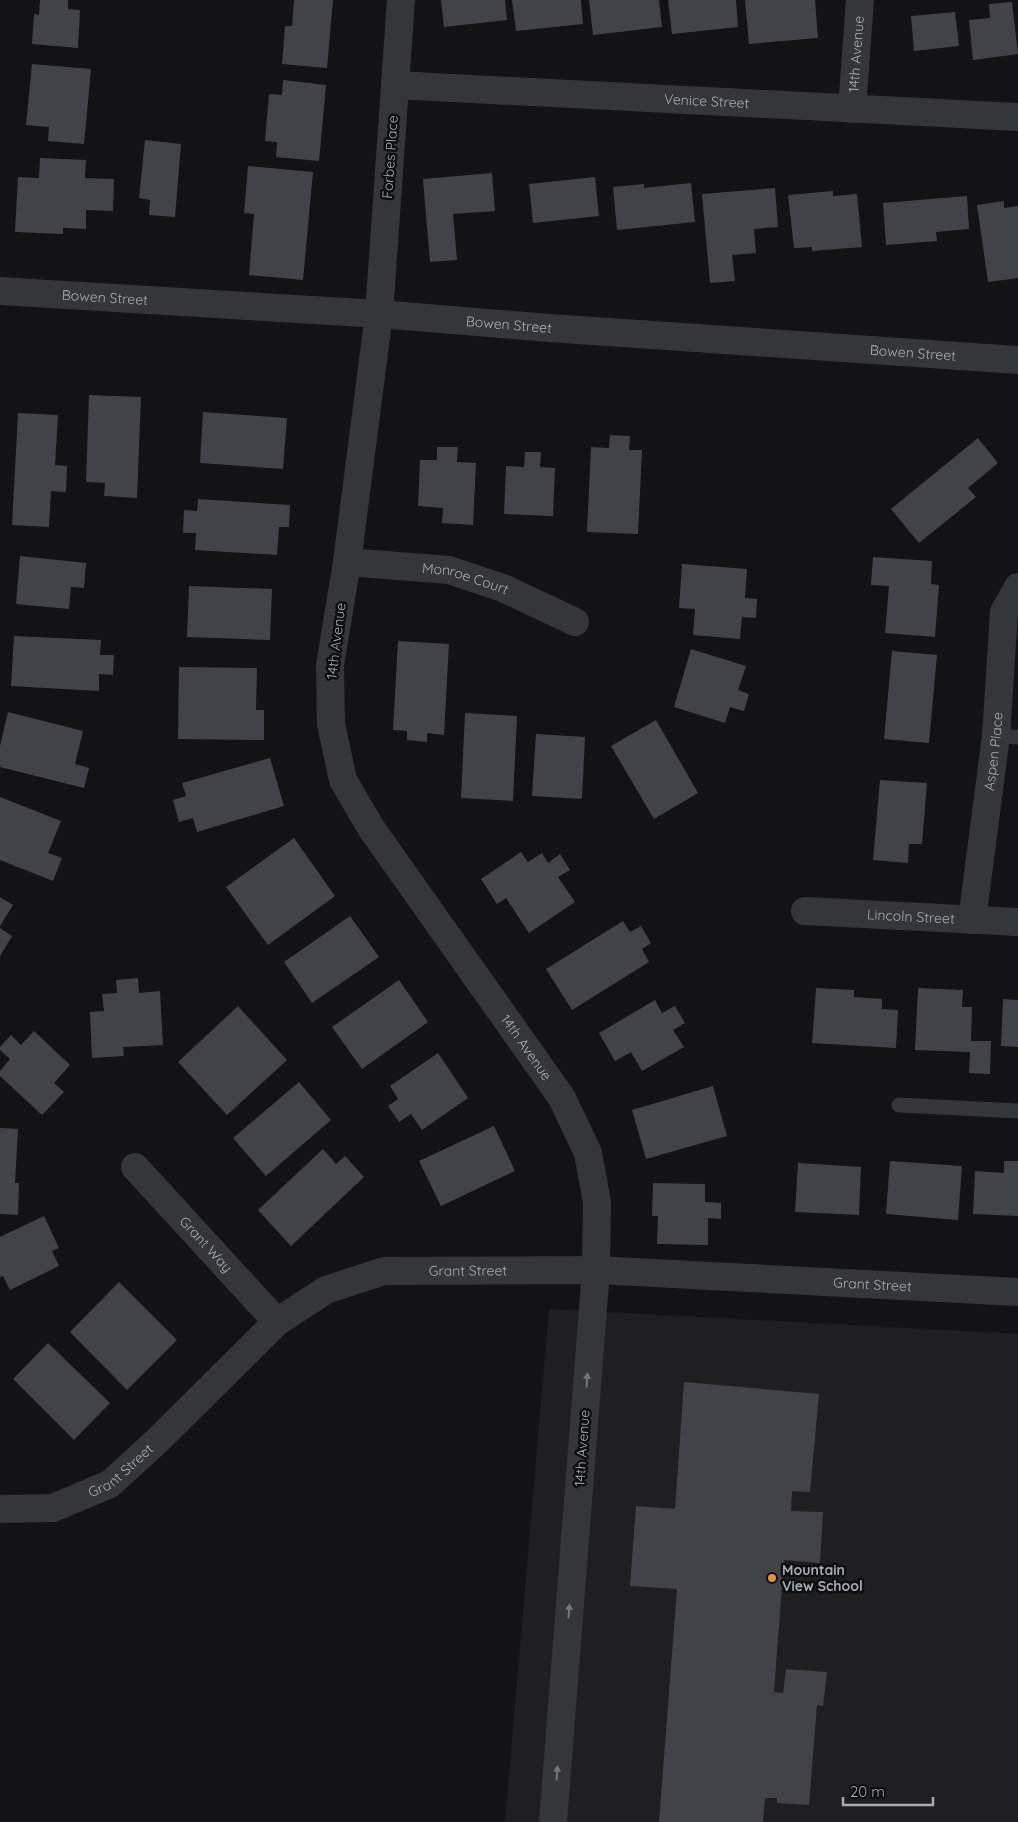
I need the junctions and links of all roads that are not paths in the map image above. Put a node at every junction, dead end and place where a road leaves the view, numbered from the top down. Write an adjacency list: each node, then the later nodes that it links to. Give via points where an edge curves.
1 (401, 0): 3 (street, Forbes Place)
2 (860, 0): 4 (street, 14th Avenue)
3 (395, 85): 4 (street, Venice Street); 7 (street, Forbes Place)
4 (852, 109): 5 (street, Venice Street)
5 (1018, 117)
6 (0, 291): 7 (street, Bowen Street)
7 (379, 314): 8 (street, Bowen Street); 9 (street, 14th Avenue)
8 (1018, 360)
9 (347, 562): 11 (street, Monroe Court, via 449,570 503,588); 19 (street, 14th Avenue, via 330,665 331,724 343,780 372,828 562,1098 588,1153 598,1202)
10 (1018, 587): 12 (street, Aspen Place, via 1004,612)
11 (575, 622)
12 (1007, 737): 14 (street, Aspen Place)
13 (805, 911): 14 (street, Lincoln Street)
14 (972, 920): 15 (street, Lincoln Street)
15 (1018, 922)
16 (899, 1105): 17 (lane)
17 (1018, 1111)
18 (136, 1167): 21 (street, Grant Way)
19 (596, 1270): 20 (street, Grant Street); 21 (street, Grant Street, via 384,1271 326,1290); 23 (street, 14th Avenue, one-way to 19)
20 (1018, 1292)
21 (277, 1322): 22 (street, Grant Street, via 110,1484 53,1508)
22 (0, 1509)
23 (553, 1822)

